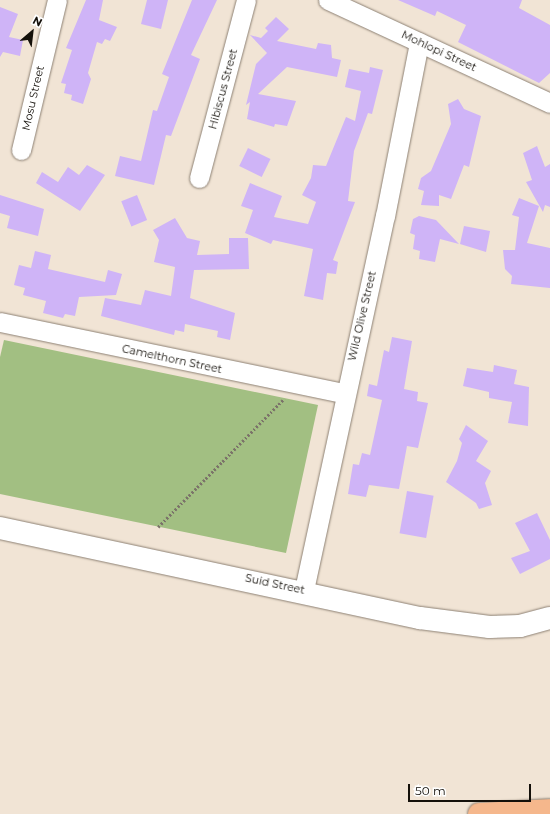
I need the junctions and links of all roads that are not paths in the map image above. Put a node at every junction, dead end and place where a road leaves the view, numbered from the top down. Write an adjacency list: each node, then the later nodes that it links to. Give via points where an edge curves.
1 (57, 0): 6 (street, Mosu Street)
2 (246, 0): 7 (street, Hibiscus Street)
3 (328, 0): 4 (street, Mohlopi Street)
4 (419, 42): 5 (street, Mohlopi Street); 9 (street, Wild Olive Street, via 385,216)
5 (550, 103)
6 (21, 150)
7 (200, 178)
8 (0, 322): 9 (street, Camelthorn Street)
9 (344, 393): 11 (street, Wild Olive Street)
10 (0, 528): 11 (street, Suid Street)
11 (304, 590): 12 (street, Suid Street, via 420,618 490,627 520,626)
12 (550, 618)
13 (550, 810): 14 (highway)
14 (480, 814)

